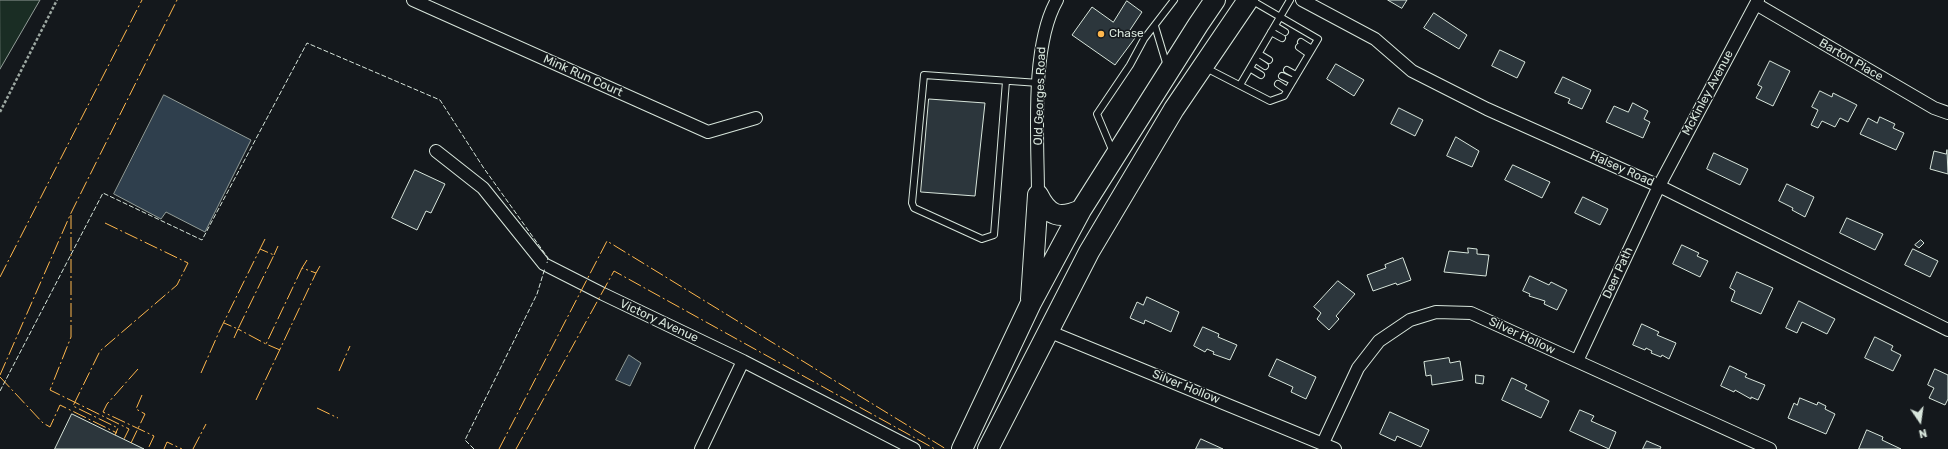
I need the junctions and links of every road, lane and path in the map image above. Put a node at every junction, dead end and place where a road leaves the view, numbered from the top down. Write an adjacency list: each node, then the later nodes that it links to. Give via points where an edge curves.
1 (57, 0): 34 (path)
2 (413, 0): 36 (street, Mink Run Court, via 708,132)
3 (1057, 0): 30 (street, Old Georges Road, via 1047,20)
4 (1174, 0): 11 (lane)
5 (1215, 0): 25 (highway)
6 (1250, 0): 10 (lane); 22 (highway)
7 (1290, 0): 10 (lane)
8 (1302, 0): 39 (street, Halsey Road, via 1375,39 1412,71 1487,109)
9 (1757, 2): 35 (street, Barton Place, via 1934,108); 39 (street, McKinley Avenue)
10 (1280, 17): 12 (lane); 17 (lane, via 1318,39)
11 (1154, 26): 25 (lane); 38 (lane, via 1097,114)
12 (1275, 26): 13 (lane); 14 (lane)
13 (1271, 32): 15 (lane); 18 (lane)
14 (1285, 32)
15 (1282, 38)
16 (1300, 44): 17 (lane)
17 (1311, 51): 28 (lane)
18 (1259, 54): 19 (lane); 20 (lane)
19 (1256, 60): 21 (lane); 23 (lane)
20 (1269, 60)
21 (1265, 66)
22 (1203, 67): 32 (lane); 44 (highway, via 1174,109 1089,252)
23 (1250, 69): 26 (lane); 32 (lane)
24 (1287, 70): 28 (lane)
25 (1169, 71): 38 (highway)
26 (1261, 75)
27 (1282, 76): 28 (lane)
28 (1295, 78): 33 (lane)
29 (1006, 80): 29 (lane, via 924,75 912,203 914,208 982,239 994,235); 30 (lane)
30 (1039, 83): 40 (street, Old Georges Road)
31 (1278, 84): 33 (lane)
32 (1240, 85): 33 (lane, via 1270,101 1284,96)
33 (1288, 90)
34 (0, 112)
35 (1948, 113)
36 (756, 118)
37 (436, 151): 45 (street, Victory Avenue, via 483,188 544,264)
38 (1115, 156): 41 (highway)
39 (1659, 186): 43 (street, Halsey Road); 46 (street, Deer Path)
40 (1038, 195): 41 (highway, via 1046,208 1056,215 1068,215); 42 (highway)
41 (1081, 210): 42 (highway)
42 (1031, 303): 50 (highway)
43 (1948, 330)
44 (1048, 331): 47 (street, Silver Hollow); 51 (highway)
45 (743, 361): 48 (street); 49 (street, Victory Avenue)
46 (1577, 361): 47 (street, Silver Hollow, via 1471,312 1436,312 1410,320 1379,340 1358,368); 53 (street, Silver Hollow)
47 (1323, 443): 52 (street, Silver Hollow)
48 (701, 449)
49 (914, 449)
50 (962, 449)
51 (988, 449)
52 (1335, 449)
53 (1770, 449)

